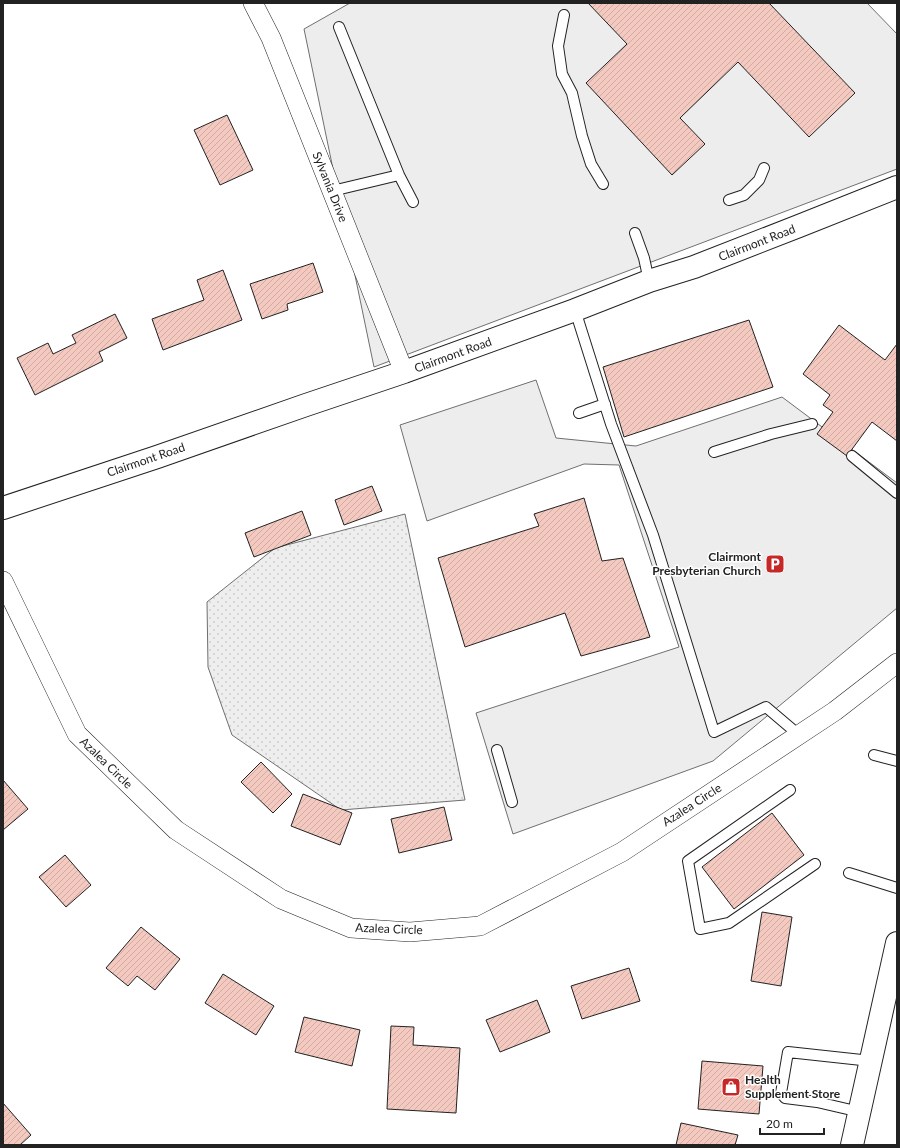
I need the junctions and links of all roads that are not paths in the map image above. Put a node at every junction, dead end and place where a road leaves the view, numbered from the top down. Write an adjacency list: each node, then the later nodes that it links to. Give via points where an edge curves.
1 (253, 3): 8 (street, Sylvania Drive, via 271,38)
2 (564, 16): 6 (lane, via 558,46 562,74 572,93 591,164)
3 (339, 27): 5 (lane)
4 (764, 168): 9 (lane, via 759,180 744,195)
5 (399, 175): 8 (lane); 10 (lane)
6 (603, 184)
7 (897, 187): 12 (main road, Clairmont Road, via 701,264)
8 (332, 191): 14 (street, Sylvania Drive)
9 (729, 200)
10 (413, 202)
11 (635, 233): 12 (lane)
12 (649, 281): 13 (main road, Clairmont Road)
13 (575, 310): 14 (main road, Clairmont Road); 15 (lane)
14 (404, 372): 21 (main road, Clairmont Road)
15 (605, 404): 16 (lane); 24 (lane, via 653,535 714,732 766,707)
16 (579, 413)
17 (812, 424): 18 (lane)
18 (714, 452)
19 (852, 456): 20 (lane)
20 (897, 493)
21 (3, 508)
22 (3, 581): 24 (street, Azalea Circle, via 76,734 176,830 281,899 351,928 410,932 480,926 622,852)
23 (893, 668): 24 (street, Azalea Circle)
24 (799, 734)
25 (497, 750): 29 (lane)
26 (874, 755): 27 (lane)
27 (897, 761)
28 (790, 790): 30 (lane, via 688,861 700,929 729,923)
29 (512, 802)
30 (815, 864)
31 (849, 873): 32 (lane)
32 (897, 888)
33 (897, 943): 34 (main road)
34 (894, 987): 35 (main road)
35 (871, 1060): 36 (main road); 36 (lane, via 788,1052 781,1093 785,1098)
36 (860, 1112): 37 (main road)
37 (852, 1145)

